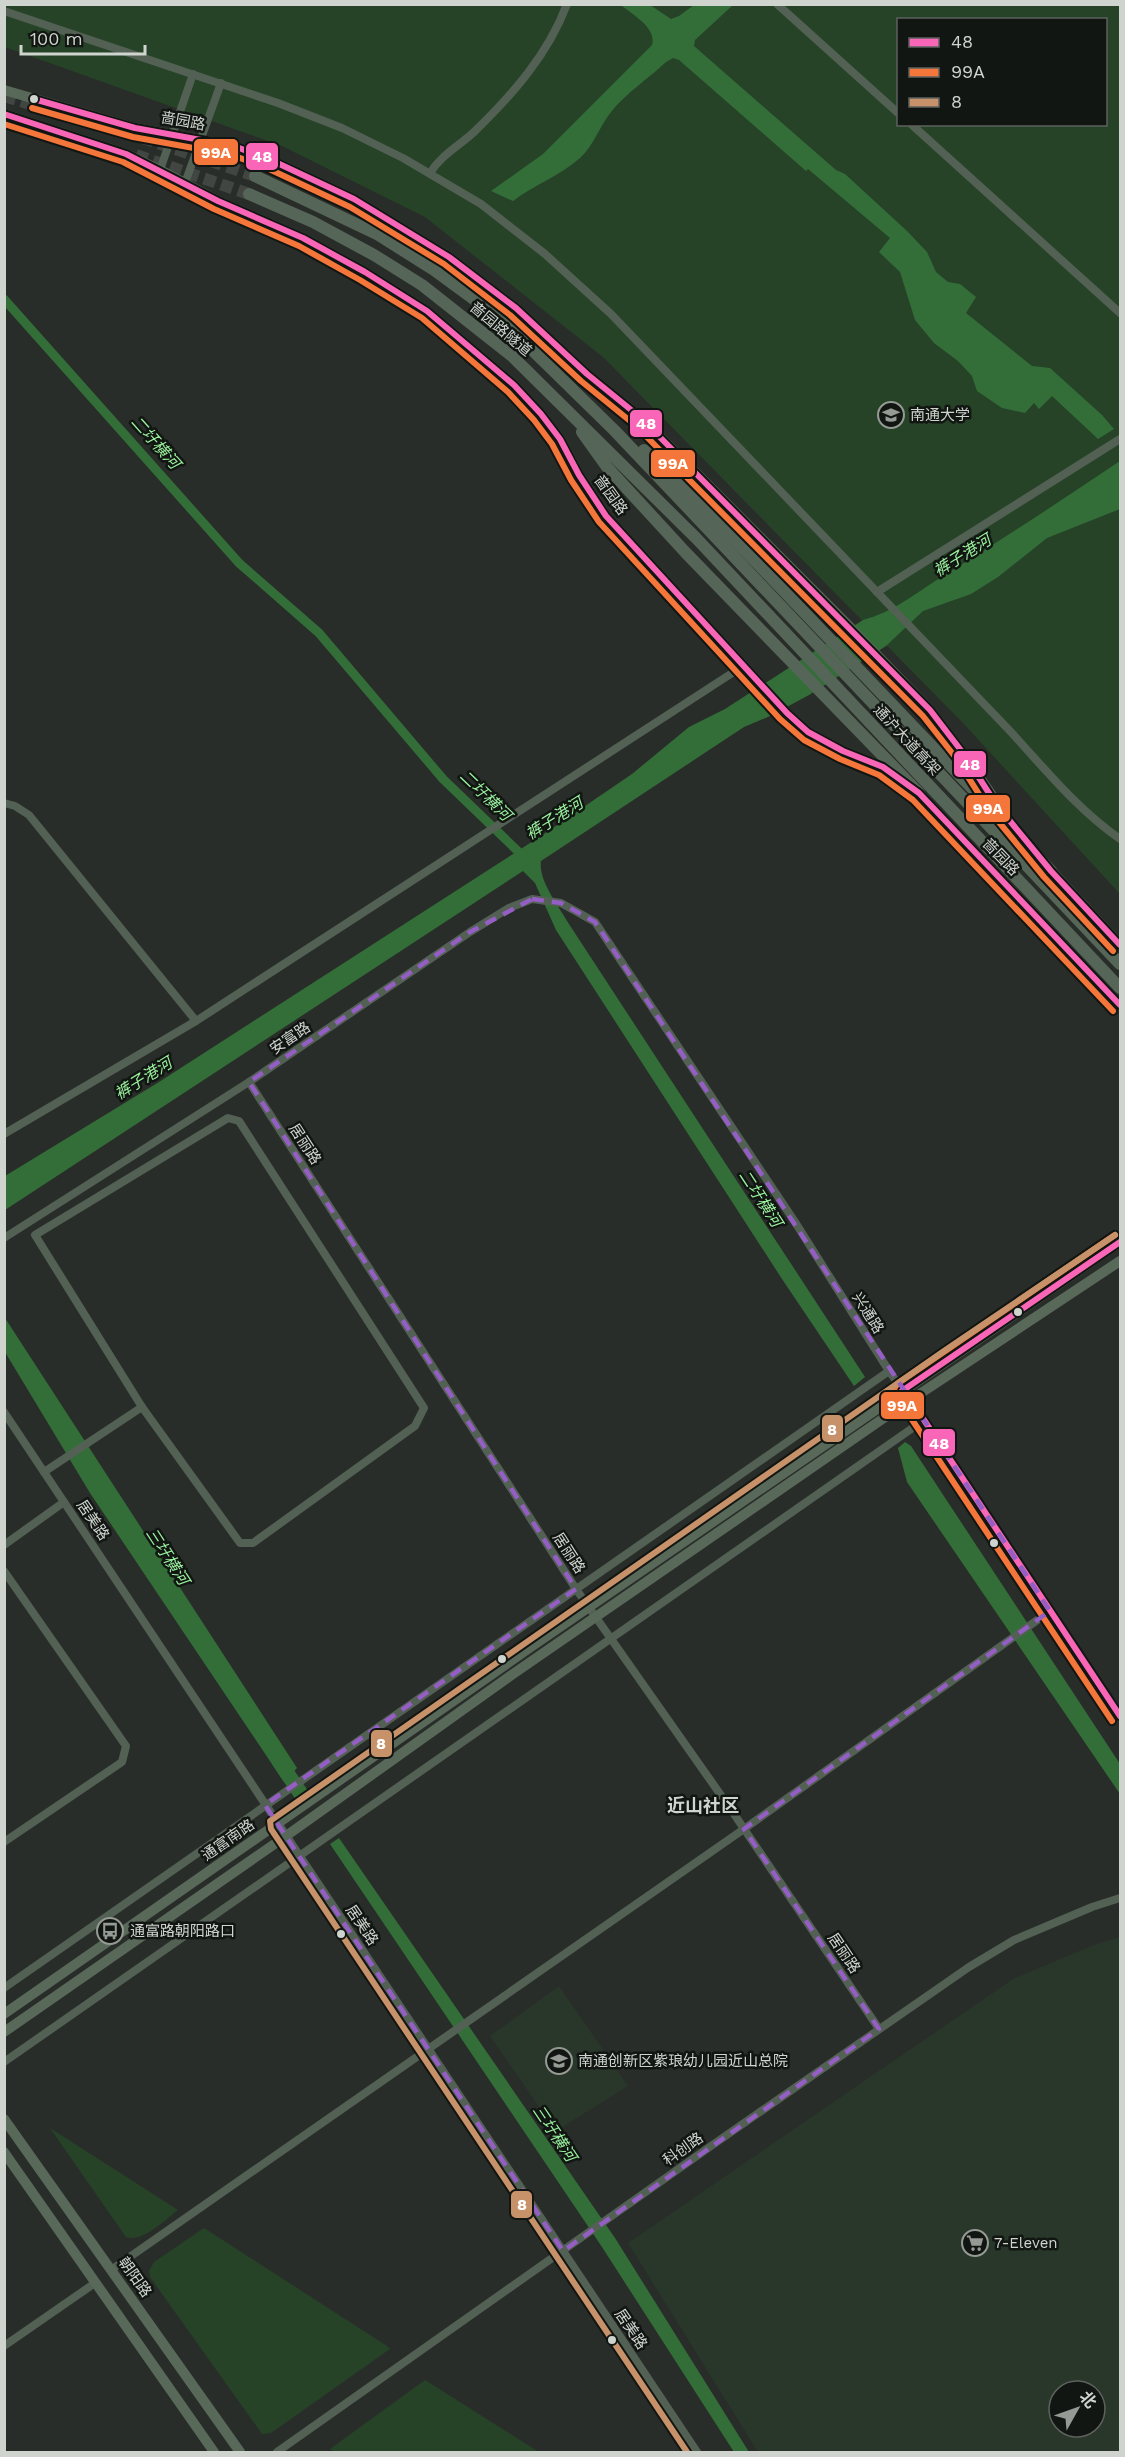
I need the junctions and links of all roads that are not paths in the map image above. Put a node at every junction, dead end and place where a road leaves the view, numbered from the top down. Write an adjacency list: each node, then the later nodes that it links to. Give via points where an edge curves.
1 (567, 4): 13 (street, via 559,26 530,71 500,106 437,162)
2 (777, 4): 7 (street)
3 (4, 11): 4 (street)
4 (193, 74): 5 (street); 10 (street)
5 (220, 83): 11 (street); 13 (street, via 342,128)
6 (4, 90): 10 (main road, 啬园路)
7 (897, 112)
8 (4, 114): 12 (main road, 啬园路, via 126,154)
9 (913, 126): 17 (street)
10 (172, 135): 11 (main road, 啬园路); 12 (street)
11 (201, 139): 15 (street); 29 (main road, 啬园路, via 234,146 354,200 449,257 516,308 641,418 930,710 996,804)
12 (160, 170): 15 (main road, 啬园路)
13 (430, 173): 22 (street, via 481,204 582,286)
14 (255, 176): 18 (highway, 啬园路隧道, via 377,234 434,270 479,303)
15 (185, 183): 24 (main road, 啬园路, via 303,238 364,272 427,311 475,350 541,414 606,516)
16 (249, 194): 19 (highway, 啬园路隧道, via 313,222 422,285 503,349)
17 (1120, 313)
18 (556, 372): 23 (highway, 啬园路隧道); 23 (highway, via 628,434)
19 (558, 400): 21 (highway, 啬园路隧道); 26 (highway, via 607,467)
20 (1120, 439): 22 (street)
21 (696, 538): 33 (highway, 通沪大道高架)
22 (877, 592): 28 (street, via 1062,787)
23 (823, 641): 25 (highway)
24 (743, 666): 26 (main road, 啬园路, via 808,732 884,767); 35 (street)
25 (853, 672): 29 (highway); 32 (highway, 通沪大道高架)
26 (919, 793): 34 (main road, 啬园路)
27 (4, 803): 35 (street, via 29,815)
28 (1120, 839)
29 (1051, 871): 31 (main road, 啬园路)
30 (595, 922): 36 (street, 安富路, via 561,903 532,899 509,908); 41 (street, 兴通路)
31 (1120, 945)
32 (1120, 964)
33 (1120, 988)
34 (1120, 1005)
35 (196, 1021): 37 (street)
36 (249, 1082): 38 (street, 安富路); 51 (street, 居丽路)
37 (4, 1134)
38 (4, 1238)
39 (1120, 1242): 42 (main road, 通富南路)
40 (1120, 1261): 43 (main road, 通富南路)
41 (889, 1371): 42 (street, 兴通路); 51 (street)
42 (902, 1390): 43 (street, 兴通路); 52 (main road, 通富南路)
43 (909, 1401): 46 (street, 兴通路); 54 (main road, 通富南路)
44 (142, 1407): 44 (street, via 35,1235 228,1118 239,1121 424,1408 415,1426 253,1543 240,1543); 47 (street)
45 (4, 1412): 47 (street, 居美路)
46 (924, 1420): 53 (street, 兴通路); 55 (street)
47 (44, 1472): 48 (street, 居美路)
48 (64, 1502): 49 (street); 57 (street, 居美路)
49 (4, 1545)
50 (4, 1571): 61 (street, via 126,1746 122,1762)
51 (576, 1589): 52 (street, 居丽路); 57 (street)
52 (590, 1607): 54 (street, 居丽路); 58 (main road, 通富南路)
53 (1050, 1611): 56 (street, 兴通路); 59 (street)
54 (597, 1617): 55 (street, 居丽路); 60 (main road, 通富南路)
55 (612, 1638): 59 (street, 居丽路); 62 (street)
56 (1120, 1716)
57 (265, 1804): 58 (street, 居美路); 64 (street)
58 (278, 1824): 60 (street, 居美路); 65 (main road, 通富南路)
59 (744, 1830): 66 (street, 居丽路); 68 (street)
60 (286, 1836): 62 (street, 居美路); 67 (main road, 通富南路)
61 (4, 1842)
62 (299, 1855): 68 (street, 居美路); 69 (street)
63 (1120, 1898): 66 (street, 科创路, via 1014,1940)
64 (4, 1988)
65 (4, 2014)
66 (879, 2029): 72 (street, 科创路)
67 (4, 2032)
68 (429, 2050): 72 (street, 居美路); 73 (street)
69 (4, 2062)
70 (4, 2120): 73 (main road, 朝阳路)
71 (4, 2152): 74 (main road)
72 (563, 2251): 78 (street, 科创路); 79 (street, 居美路)
73 (111, 2270): 77 (main road, 朝阳路)
74 (95, 2283): 75 (street); 76 (main road)
75 (4, 2346)
76 (214, 2452)
77 (240, 2452)
78 (277, 2452)
79 (697, 2452)

